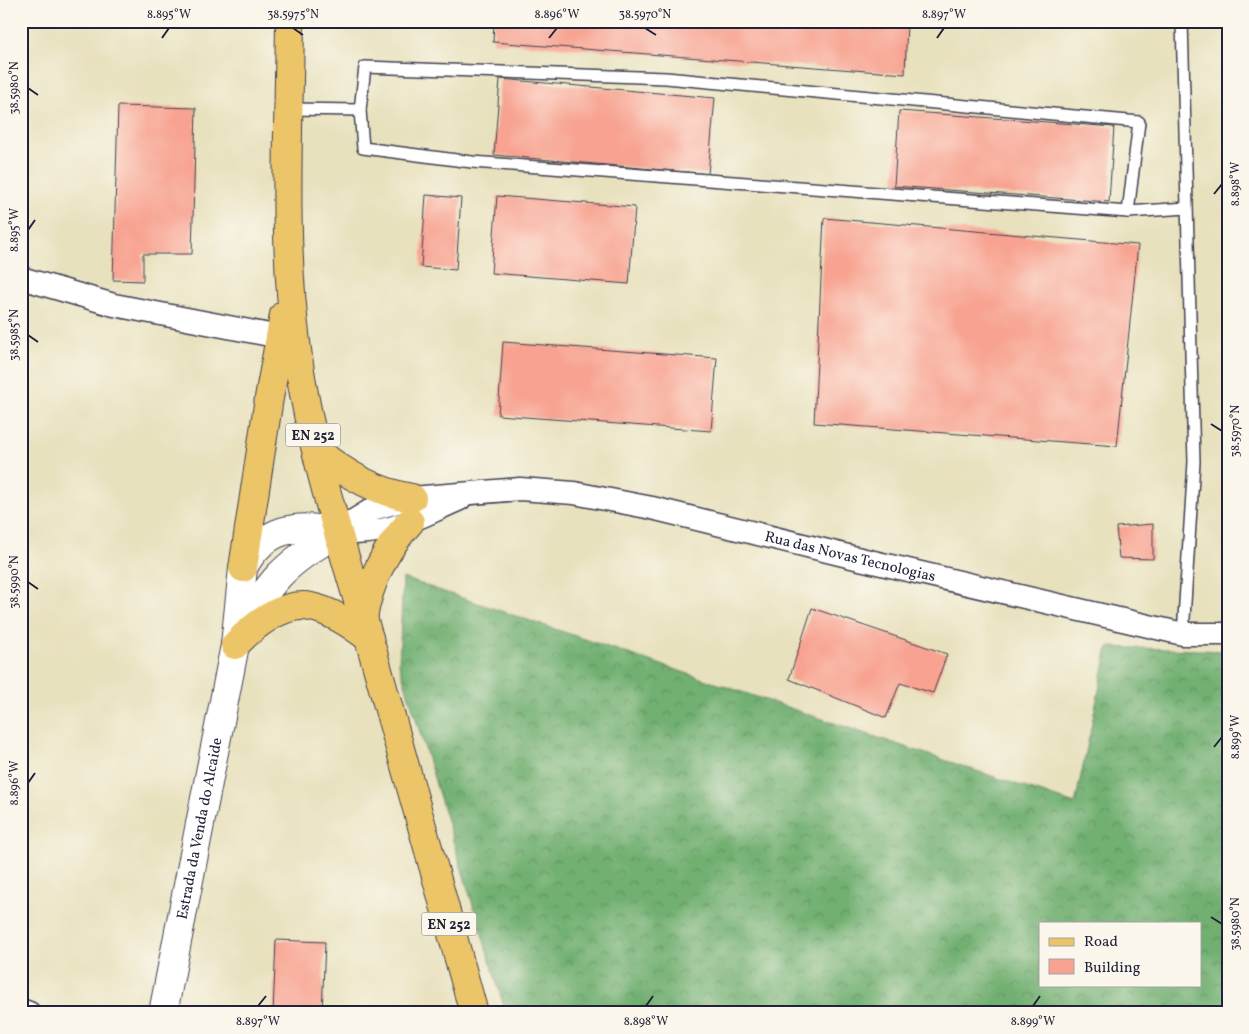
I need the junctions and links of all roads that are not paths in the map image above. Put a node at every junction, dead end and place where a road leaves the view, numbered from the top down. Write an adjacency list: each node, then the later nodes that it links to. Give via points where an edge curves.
1 (290, 21): 3 (main road, EN 252)
2 (1182, 21): 5 (lane)
3 (289, 108): 4 (lane); 8 (main road, EN 252)
4 (360, 110): 6 (lane, via 363,148 472,162); 6 (lane, via 365,67 666,78 1138,122)
5 (1187, 208): 6 (lane); 15 (lane, via 1194,462)
6 (1128, 212)
7 (21, 278): 9 (street, via 114,305)
8 (290, 282): 9 (main road); 10 (main road, EN 252, via 298,360)
9 (280, 337): 13 (main road)
10 (317, 451): 11 (main road); 12 (main road, EN 252)
11 (411, 510): 12 (street, Rua das Novas Tecnologias, via 373,509); 14 (main road, via 377,573 366,604); 15 (street, Rua das Novas Tecnologias, via 504,489 538,489 617,501)
12 (338, 533): 13 (street, via 306,527 289,529 263,543); 14 (main road, EN 252); 17 (street, via 306,551 277,576 254,607)
13 (243, 568): 17 (street)
14 (366, 629): 17 (main road, via 304,606 287,609 266,619 251,628); 21 (main road, EN 252)
15 (1184, 634): 16 (street, Rua das Novas Tecnologias)
16 (1228, 634)
17 (235, 645): 20 (street, Estrada da Venda do Alcaide)
18 (21, 1010): 19 (street)
19 (29, 1013)
20 (163, 1013)
21 (474, 1013)

